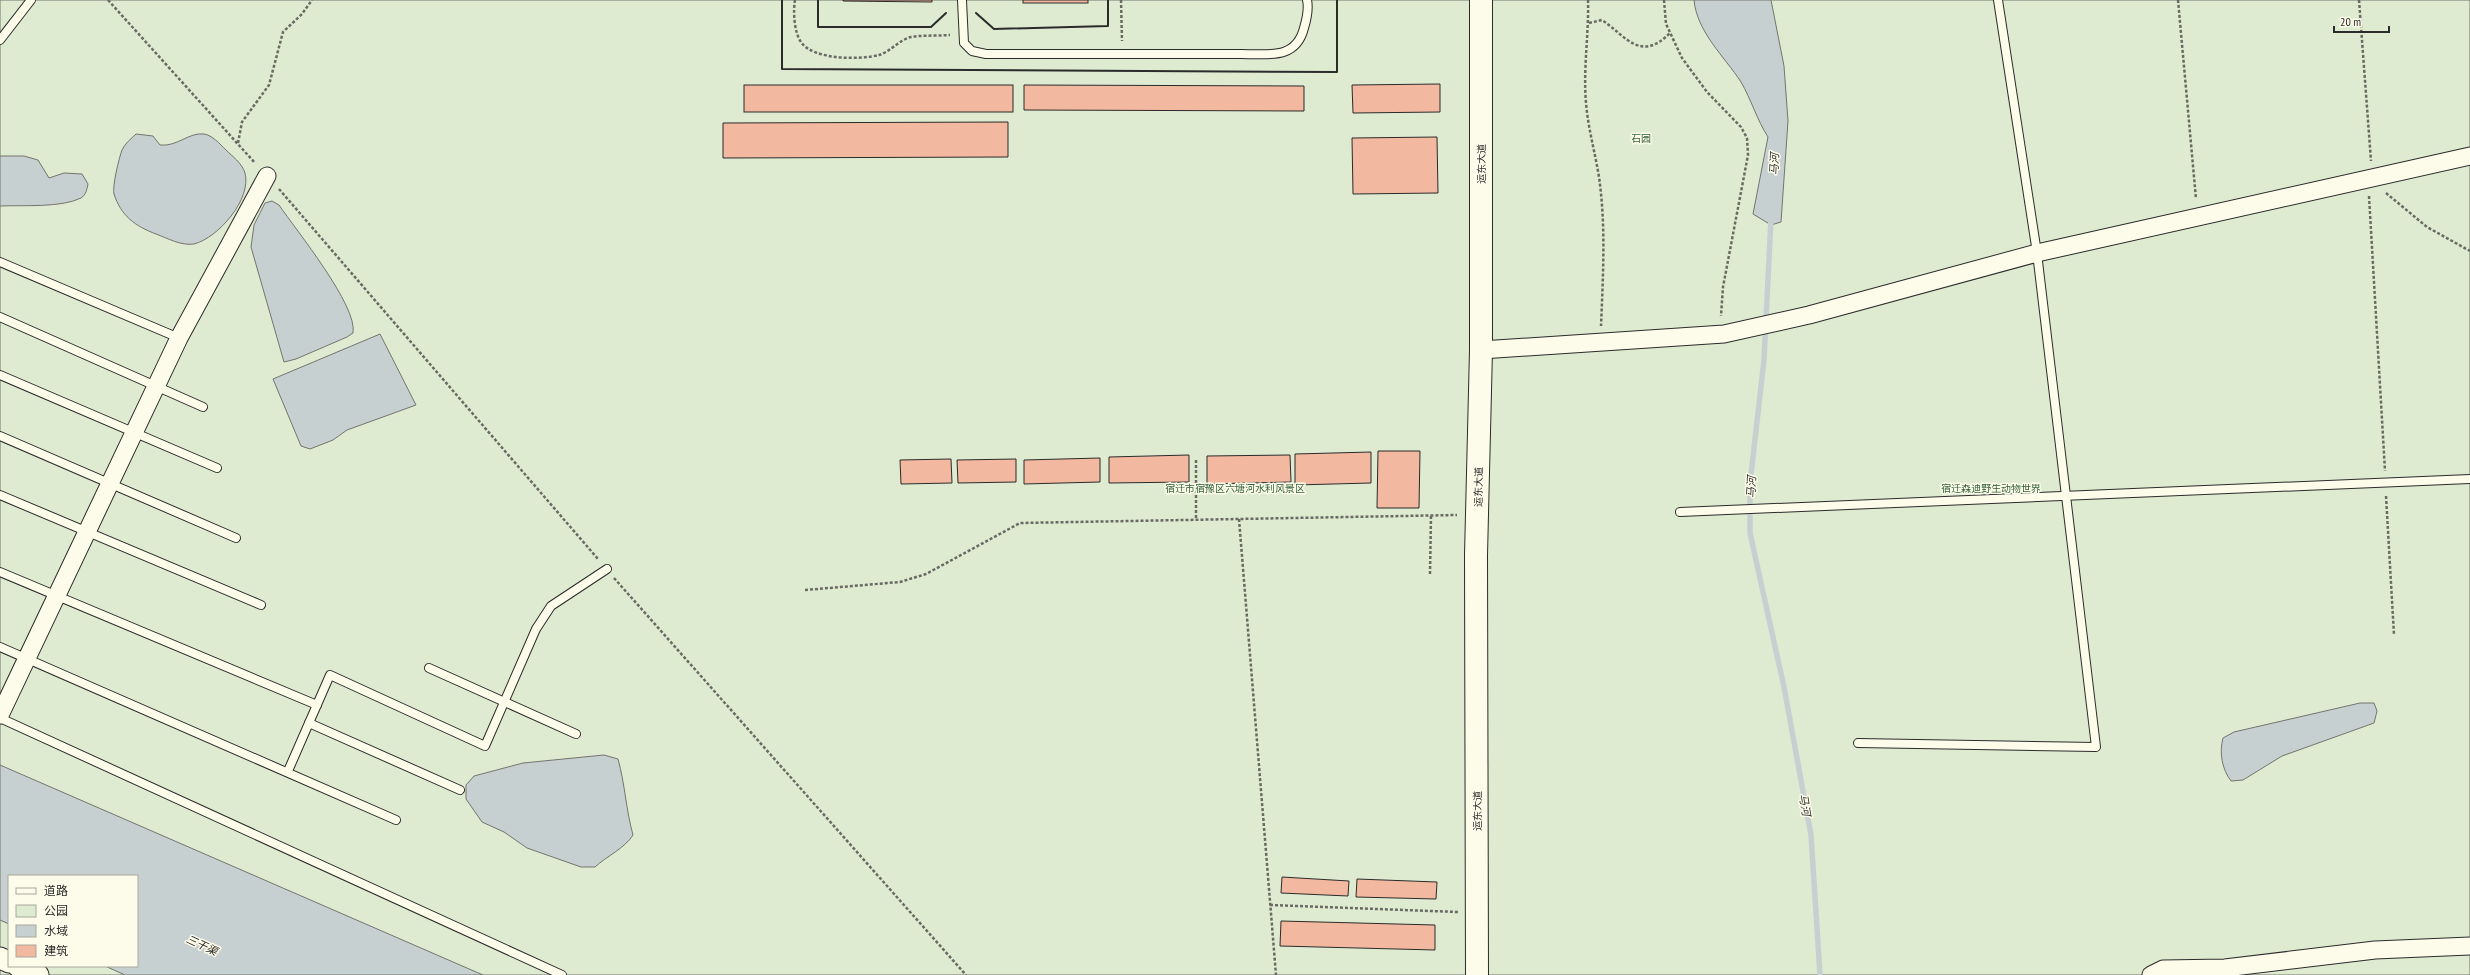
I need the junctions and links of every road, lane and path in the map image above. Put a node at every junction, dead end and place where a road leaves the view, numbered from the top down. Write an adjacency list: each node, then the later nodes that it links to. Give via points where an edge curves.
1 (31, 0): 17 (lane)
2 (108, 0): 19 (path)
3 (312, 0): 19 (path, via 283,32 269,85 242,122)
4 (795, 0): 16 (path, via 796,29 801,42 811,50 828,56 860,58 880,55 908,38)
5 (962, 0): 16 (lane)
6 (1121, 0): 18 (path)
7 (1307, 0): 18 (lane, via 1307,17 1300,42 1280,53)
8 (1481, 0): 31 (main road, 运东大道)
9 (1588, 0): 14 (path)
10 (1664, 0): 15 (path, via 1666,24)
11 (1998, 0): 25 (lane)
12 (2178, 0): 23 (path)
13 (2359, 0): 22 (path, via 2371,158)
14 (1589, 23): 15 (path, via 1602,20 1631,44 1640,46 1653,45 1664,40); 30 (path, via 1585,92 1593,153 1599,177 1604,254)
15 (1670, 33): 28 (path, via 1682,58 1708,92 1741,127 1746,138 1748,155 1723,287)
16 (963, 35): 18 (lane, via 964,43 972,51 986,54)
17 (0, 40)
18 (1122, 54)
19 (238, 143): 21 (path)
20 (2470, 156): 22 (street)
21 (267, 176): 29 (street)
22 (2368, 179): 23 (street); 24 (path, via 2426,227); 40 (path)
23 (2198, 217): 25 (street)
24 (2470, 251)
25 (2037, 253): 28 (street, via 1809,315); 43 (lane)
26 (0, 262): 29 (lane)
27 (0, 317): 33 (lane)
28 (1722, 327): 30 (street)
29 (179, 338): 33 (street)
30 (1600, 342): 31 (street)
31 (1481, 350): 45 (main road, 运东大道)
32 (0, 375): 35 (lane)
33 (156, 386): 34 (lane); 35 (street)
34 (203, 407)
35 (134, 433): 38 (lane); 41 (street)
36 (0, 436): 41 (lane)
37 (1196, 460): 47 (path)
38 (217, 468)
39 (2470, 479): 40 (lane)
40 (2386, 483): 43 (lane); 57 (path)
41 (110, 484): 49 (street); 50 (lane)
42 (0, 494): 49 (lane)
43 (2066, 497): 44 (lane); 66 (lane, via 2096,747)
44 (1680, 512)
45 (1477, 515): 46 (path); 71 (main road, 运东大道)
46 (1431, 516): 48 (path); 53 (path)
47 (1196, 520): 48 (path); 54 (path, via 1020,524 926,574 900,582)
48 (1239, 520): 70 (path)
49 (87, 531): 55 (street); 56 (lane)
50 (236, 538)
51 (607, 569): 61 (lane, via 551,606 536,628)
52 (0, 572): 55 (lane)
53 (1430, 574)
54 (806, 590)
55 (57, 596): 59 (street); 62 (lane)
56 (262, 605)
57 (2394, 635)
58 (0, 646): 59 (lane)
59 (27, 658): 63 (street); 67 (lane)
60 (429, 668): 61 (lane)
61 (504, 702): 62 (lane, via 485,746 330,675); 65 (lane)
62 (317, 705): 64 (lane)
63 (0, 717): 75 (lane)
64 (309, 723): 67 (lane); 68 (lane)
65 (576, 734)
66 (1858, 743)
67 (288, 771): 69 (lane)
68 (460, 790)
69 (396, 820)
70 (1270, 904): 71 (path); 76 (path)
71 (1477, 913): 77 (main road, 运东大道)
72 (2470, 946): 78 (street, via 2375,950 2225,968 2163,968)
73 (20, 967): 74 (street)
74 (38, 975)
75 (562, 975)
76 (1276, 975)
77 (1477, 975)
78 (2151, 975)

